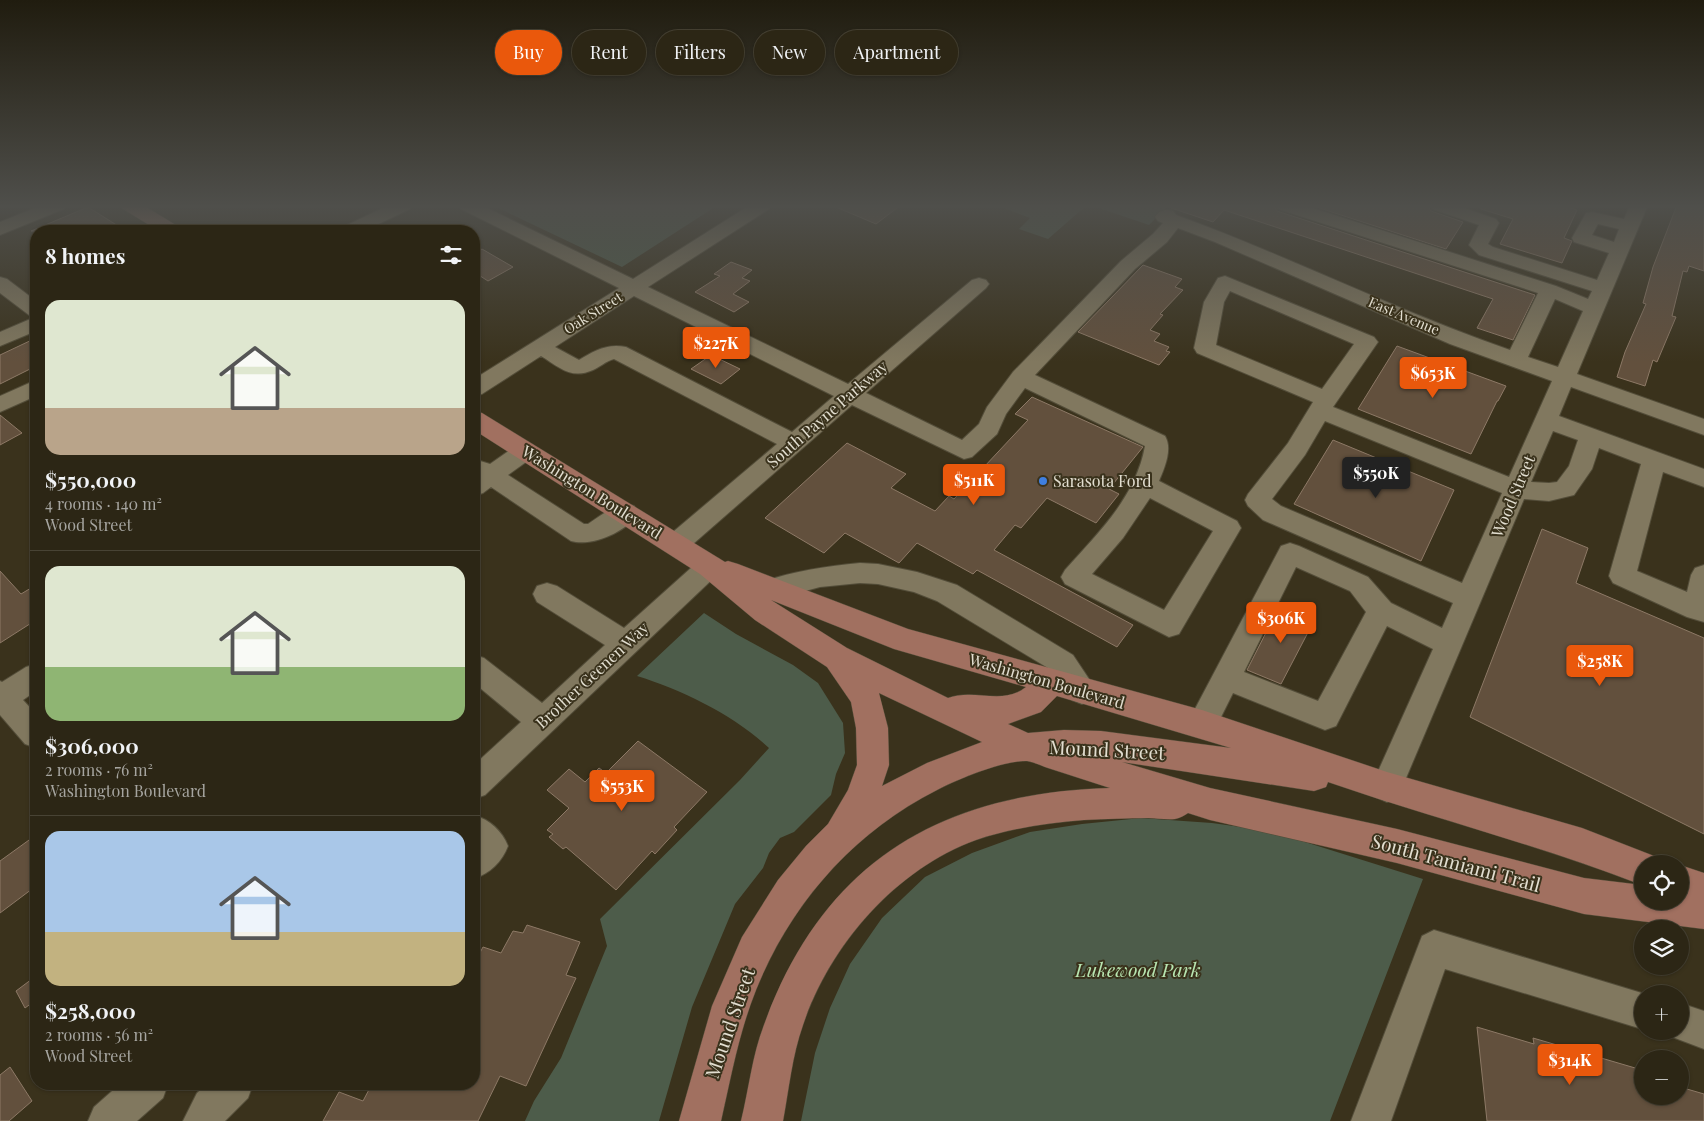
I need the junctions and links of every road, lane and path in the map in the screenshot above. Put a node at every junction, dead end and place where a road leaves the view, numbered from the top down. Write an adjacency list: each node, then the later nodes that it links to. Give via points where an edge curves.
1 (574, 257): 10 (street)
2 (681, 257): 10 (street, Oak Street)
3 (1137, 257): 20 (street)
4 (1267, 257): 14 (street, East Avenue)
5 (1447, 257): 11 (street)
6 (1501, 257): 12 (street)
7 (1616, 257): 12 (street, Wood Street)
8 (0, 283): 13 (street)
9 (978, 284): 24 (street, South Payne Parkway)
10 (635, 287): 18 (street, Oak Street); 24 (street)
11 (1549, 290): 12 (street); 19 (street)
12 (1599, 298): 21 (street, Wood Street)
13 (30, 306)
14 (1387, 309): 17 (street); 19 (street, East Avenue)
15 (30, 326): 16 (street)
16 (0, 340)
17 (1367, 342): 25 (street); 25 (street, via 1225,282 1214,302 1205,348)
18 (540, 347): 22 (street, Oak Street); 31 (street, via 577,368 607,352 618,352)
19 (1516, 360): 21 (street, East Avenue)
20 (1021, 377): 24 (street, via 995,412 990,428 964,451); 37 (street, via 1158,442 1157,457)
21 (1564, 377): 27 (street, Wood Street); 29 (street, East Avenue)
22 (480, 385)
23 (30, 390): 26 (street)
24 (850, 395): 31 (street, South Payne Parkway)
25 (1323, 404): 38 (street); 45 (street, via 1297,449 1257,500 1272,512)
26 (0, 405)
27 (1546, 420): 30 (street); 38 (street, Wood Street)
28 (480, 423): 32 (main road, Washington Boulevard)
29 (1704, 427)
30 (1591, 436): 33 (street); 38 (street, via 1580,469 1565,489 1548,492)
31 (794, 444): 40 (street, South Payne Parkway)
32 (525, 451): 34 (street); 39 (main road, Washington Boulevard)
33 (1654, 459): 36 (street); 46 (street, via 1622,576)
34 (480, 475)
35 (480, 477): 39 (street, via 580,534 593,533)
36 (1704, 478)
37 (1144, 485): 37 (street, via 1119,525 1074,577 1169,626 1228,528)
38 (1516, 489): 45 (street, Wood Street)
39 (625, 513): 40 (main road, Washington Boulevard)
40 (676, 544): 41 (main road, Washington Boulevard)
41 (710, 566): 43 (main road, Washington Boulevard); 48 (street, Brother Geenen Way); 50 (main road, Washington Boulevard, via 765,612)
42 (1704, 575): 46 (street)
43 (772, 588): 55 (main road, Washington Boulevard, via 904,640); 56 (street, via 820,576 860,573 917,582 947,593 1063,663)
44 (547, 594): 48 (street)
45 (1468, 598): 49 (street, Wood Street)
46 (1701, 610)
47 (1381, 611): 49 (street); 53 (street, via 1325,717); 53 (street, via 1359,584 1290,553)
48 (626, 644): 59 (street, Brother Geenen Way)
49 (1449, 644): 64 (street, Wood Street)
50 (836, 657): 58 (main road, Washington Boulevard); 67 (main road, via 866,698 872,728 873,765 862,797)
51 (30, 666): 57 (street)
52 (480, 673): 59 (street)
53 (1226, 677): 60 (street)
54 (30, 679): 57 (street)
55 (1051, 682): 56 (main road, Washington Boulevard); 58 (main road, via 1039,697 1020,709 997,711)
56 (1082, 691): 60 (main road, Washington Boulevard)
57 (1, 693): 61 (street)
58 (935, 706): 62 (main road, Washington Boulevard)
59 (543, 721): 63 (street, Brother Geenen Way)
60 (1202, 724): 64 (main road, Washington Boulevard)
61 (30, 728)
62 (1027, 747): 64 (main road, Mound Street, via 1132,748); 65 (main road, Washington Boulevard); 67 (main road, Mound Street, via 978,758 914,784 876,808)
63 (480, 779)
64 (1387, 787): 69 (main road, via 1582,845)
65 (1210, 804): 72 (main road, South Tamiami Trail, via 1397,846 1584,896); 81 (main road, via 1078,804 1028,812 972,825 930,844 894,867 860,896 824,942 801,983 783,1025)
66 (480, 835): 68 (street, via 492,846)
67 (834, 841): 80 (main road, Mound Street, via 796,885 766,930 742,982 713,1068)
68 (480, 857)
69 (1634, 865)
70 (1689, 885): 71 (main road)
71 (1704, 891)
72 (1704, 911)
73 (1634, 1009): 82 (street, via 1434,948)
74 (1689, 1025): 75 (street)
75 (1704, 1030)
76 (142, 1090): 78 (street)
77 (228, 1090): 79 (street, via 211,1107)
78 (108, 1121)
79 (203, 1121)
80 (700, 1121)
81 (762, 1121)
82 (1371, 1121)

